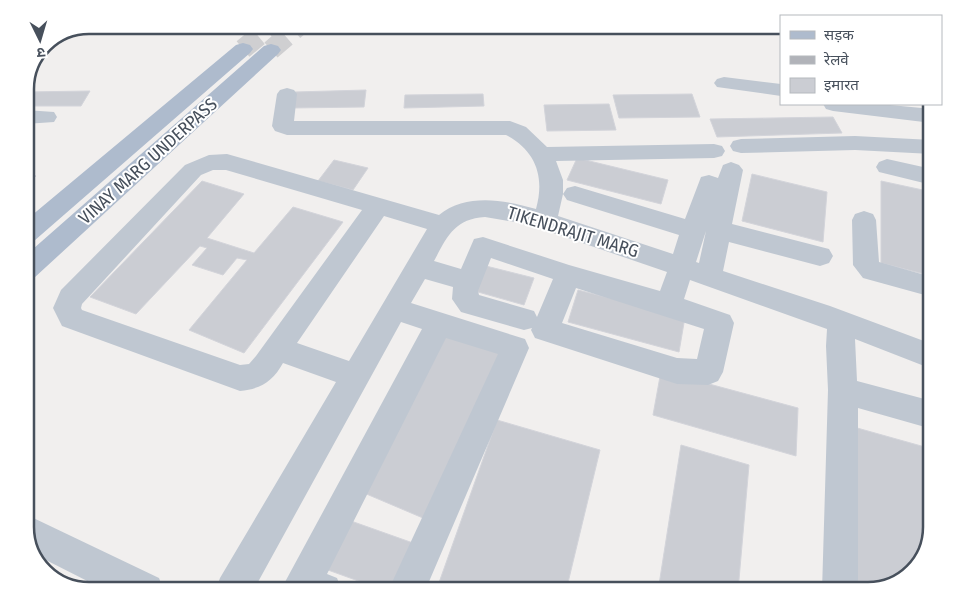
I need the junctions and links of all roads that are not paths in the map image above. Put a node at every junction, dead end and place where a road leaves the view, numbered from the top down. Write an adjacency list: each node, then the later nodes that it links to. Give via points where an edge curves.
1 (242, 50): 25 (main road, VINAY MARG UNDERPASS)
2 (271, 50): 29 (main road, VINAY MARG UNDERPASS)
3 (724, 83): 4 (street)
4 (780, 90)
5 (287, 94): 15 (street, via 283,126 287,128 510,128 520,132)
6 (832, 105): 11 (street)
7 (839, 105): 8 (street)
8 (923, 115)
9 (34, 117): 10 (street)
10 (46, 117)
11 (855, 143): 12 (street); 13 (street)
12 (741, 146)
13 (923, 147)
14 (714, 151): 15 (street)
15 (540, 154): 22 (street, via 552,188)
16 (886, 167): 18 (street)
17 (731, 170): 27 (street)
18 (923, 175)
19 (708, 183): 26 (street)
20 (575, 194): 26 (street)
21 (378, 206): 24 (street); 41 (street); 41 (street, via 226,162 209,163 193,170 71,298 67,308 72,318 240,378 254,377 263,371)
22 (545, 220): 24 (street, TIKENDRAJIT MARG, via 492,208 457,214); 30 (street, TIKENDRAJIT MARG)
23 (864, 220): 35 (street, via 866,265 872,272)
24 (443, 225): 31 (street, TIKENDRAJIT MARG)
25 (34, 227)
26 (694, 230): 30 (street)
27 (718, 230): 28 (street); 33 (street)
28 (820, 256)
29 (34, 263)
30 (682, 266): 33 (street, TIKENDRAJIT MARG); 36 (street)
31 (419, 267): 34 (street); 37 (street, TIKENDRAJIT MARG)
32 (559, 271): 34 (street, via 482,246)
33 (709, 276): 39 (street, TIKENDRAJIT MARG)
34 (468, 282): 38 (street, via 466,299 471,304)
35 (923, 284)
36 (669, 306): 36 (street, via 720,323 708,372 677,371 545,330 568,275)
37 (395, 309): 40 (street); 43 (street, TIKENDRAJIT MARG)
38 (524, 319)
39 (842, 323): 42 (street, TIKENDRAJIT MARG); 44 (street)
40 (439, 324): 49 (street); 50 (street, via 515,348)
41 (277, 348): 43 (street)
42 (923, 354)
43 (355, 376): 48 (street, TIKENDRAJIT MARG)
44 (843, 390): 45 (street); 51 (street)
45 (923, 412)
46 (35, 536): 47 (street)
47 (124, 582)
48 (238, 582)
49 (303, 582)
50 (410, 582)
51 (840, 582)

